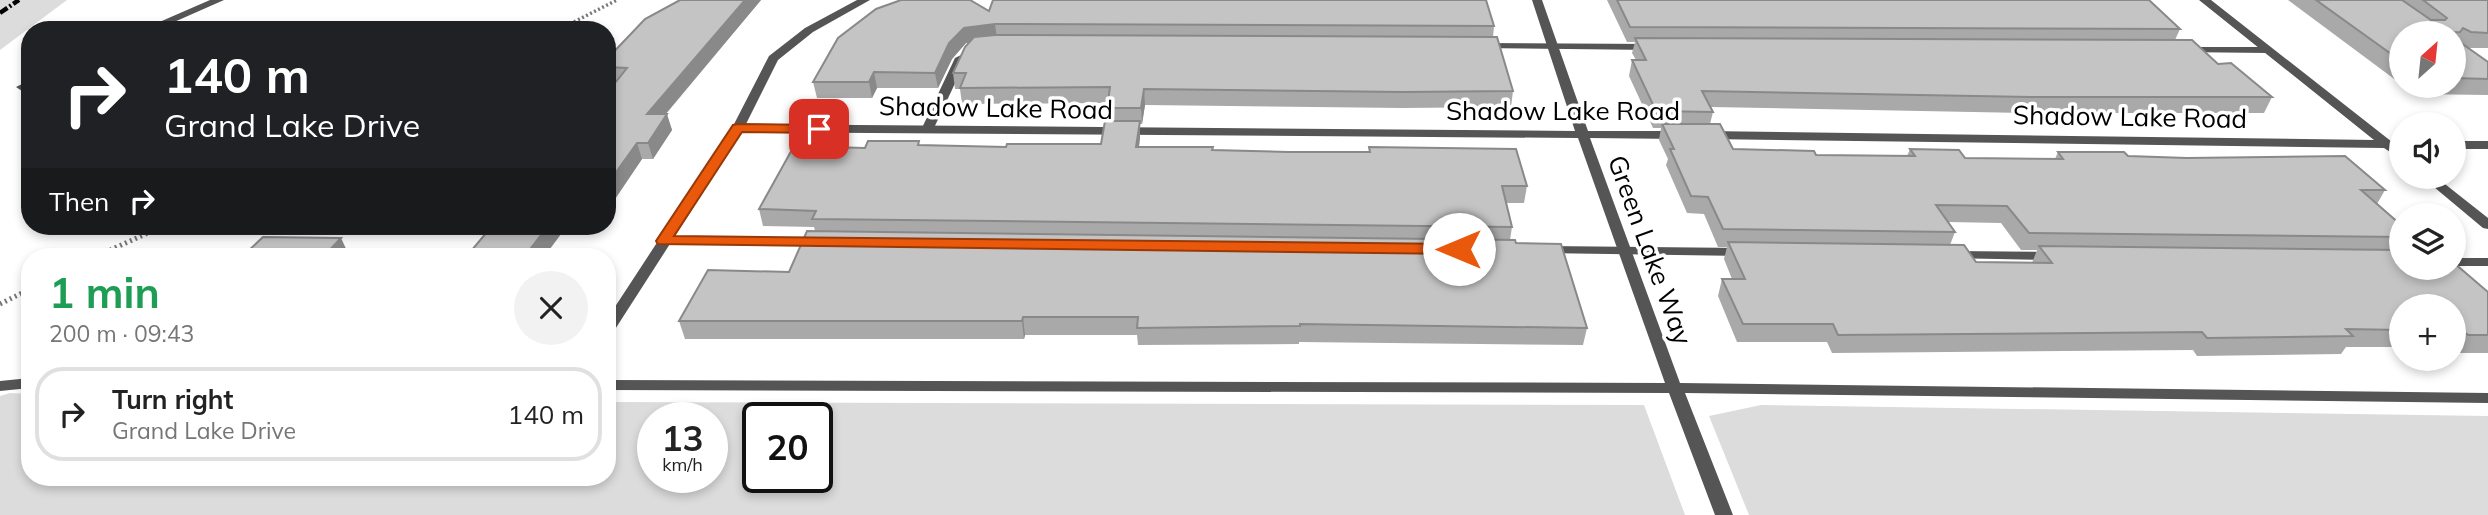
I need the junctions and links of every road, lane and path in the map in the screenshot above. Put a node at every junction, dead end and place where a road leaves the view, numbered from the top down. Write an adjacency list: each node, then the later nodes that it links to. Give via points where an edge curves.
1 (219, 0): 6 (street)
2 (617, 0): 7 (path)
3 (865, 0): 14 (street, via 809,30 773,58)
4 (1537, 0): 9 (street, Green Lake Way)
5 (2204, 0): 13 (street)
6 (168, 21)
7 (576, 21)
8 (1469, 46): 9 (street)
9 (1552, 46): 11 (street); 16 (street, Green Lake Way)
10 (972, 47): 15 (street, via 960,60)
11 (1662, 47)
12 (2171, 50): 13 (street)
13 (2267, 50): 17 (street)
14 (738, 128): 15 (street, Shadow Lake Road); 24 (street)
15 (927, 130): 16 (street, Shadow Lake Road)
16 (1581, 134): 18 (street, Shadow Lake Road); 28 (street, Green Lake Way)
17 (2389, 140)
18 (2389, 144)
19 (2466, 145): 20 (street)
20 (2488, 145)
21 (2443, 189): 22 (street)
22 (2488, 225)
23 (143, 235): 26 (path)
24 (663, 241): 25 (street); 36 (street)
25 (831, 243)
26 (115, 248)
27 (1526, 250): 28 (street)
28 (1624, 251): 29 (street); 40 (street, Green Lake Way)
29 (1763, 253)
30 (1943, 255): 31 (street)
31 (2068, 257)
32 (2466, 262): 33 (street)
33 (2488, 262)
34 (21, 294): 35 (path)
35 (0, 304)
36 (616, 317)
37 (21, 384): 39 (street)
38 (616, 385): 40 (street)
39 (0, 386)
40 (1673, 388): 41 (street); 42 (street, Green Lake Way)
41 (2488, 398)
42 (1724, 515)

